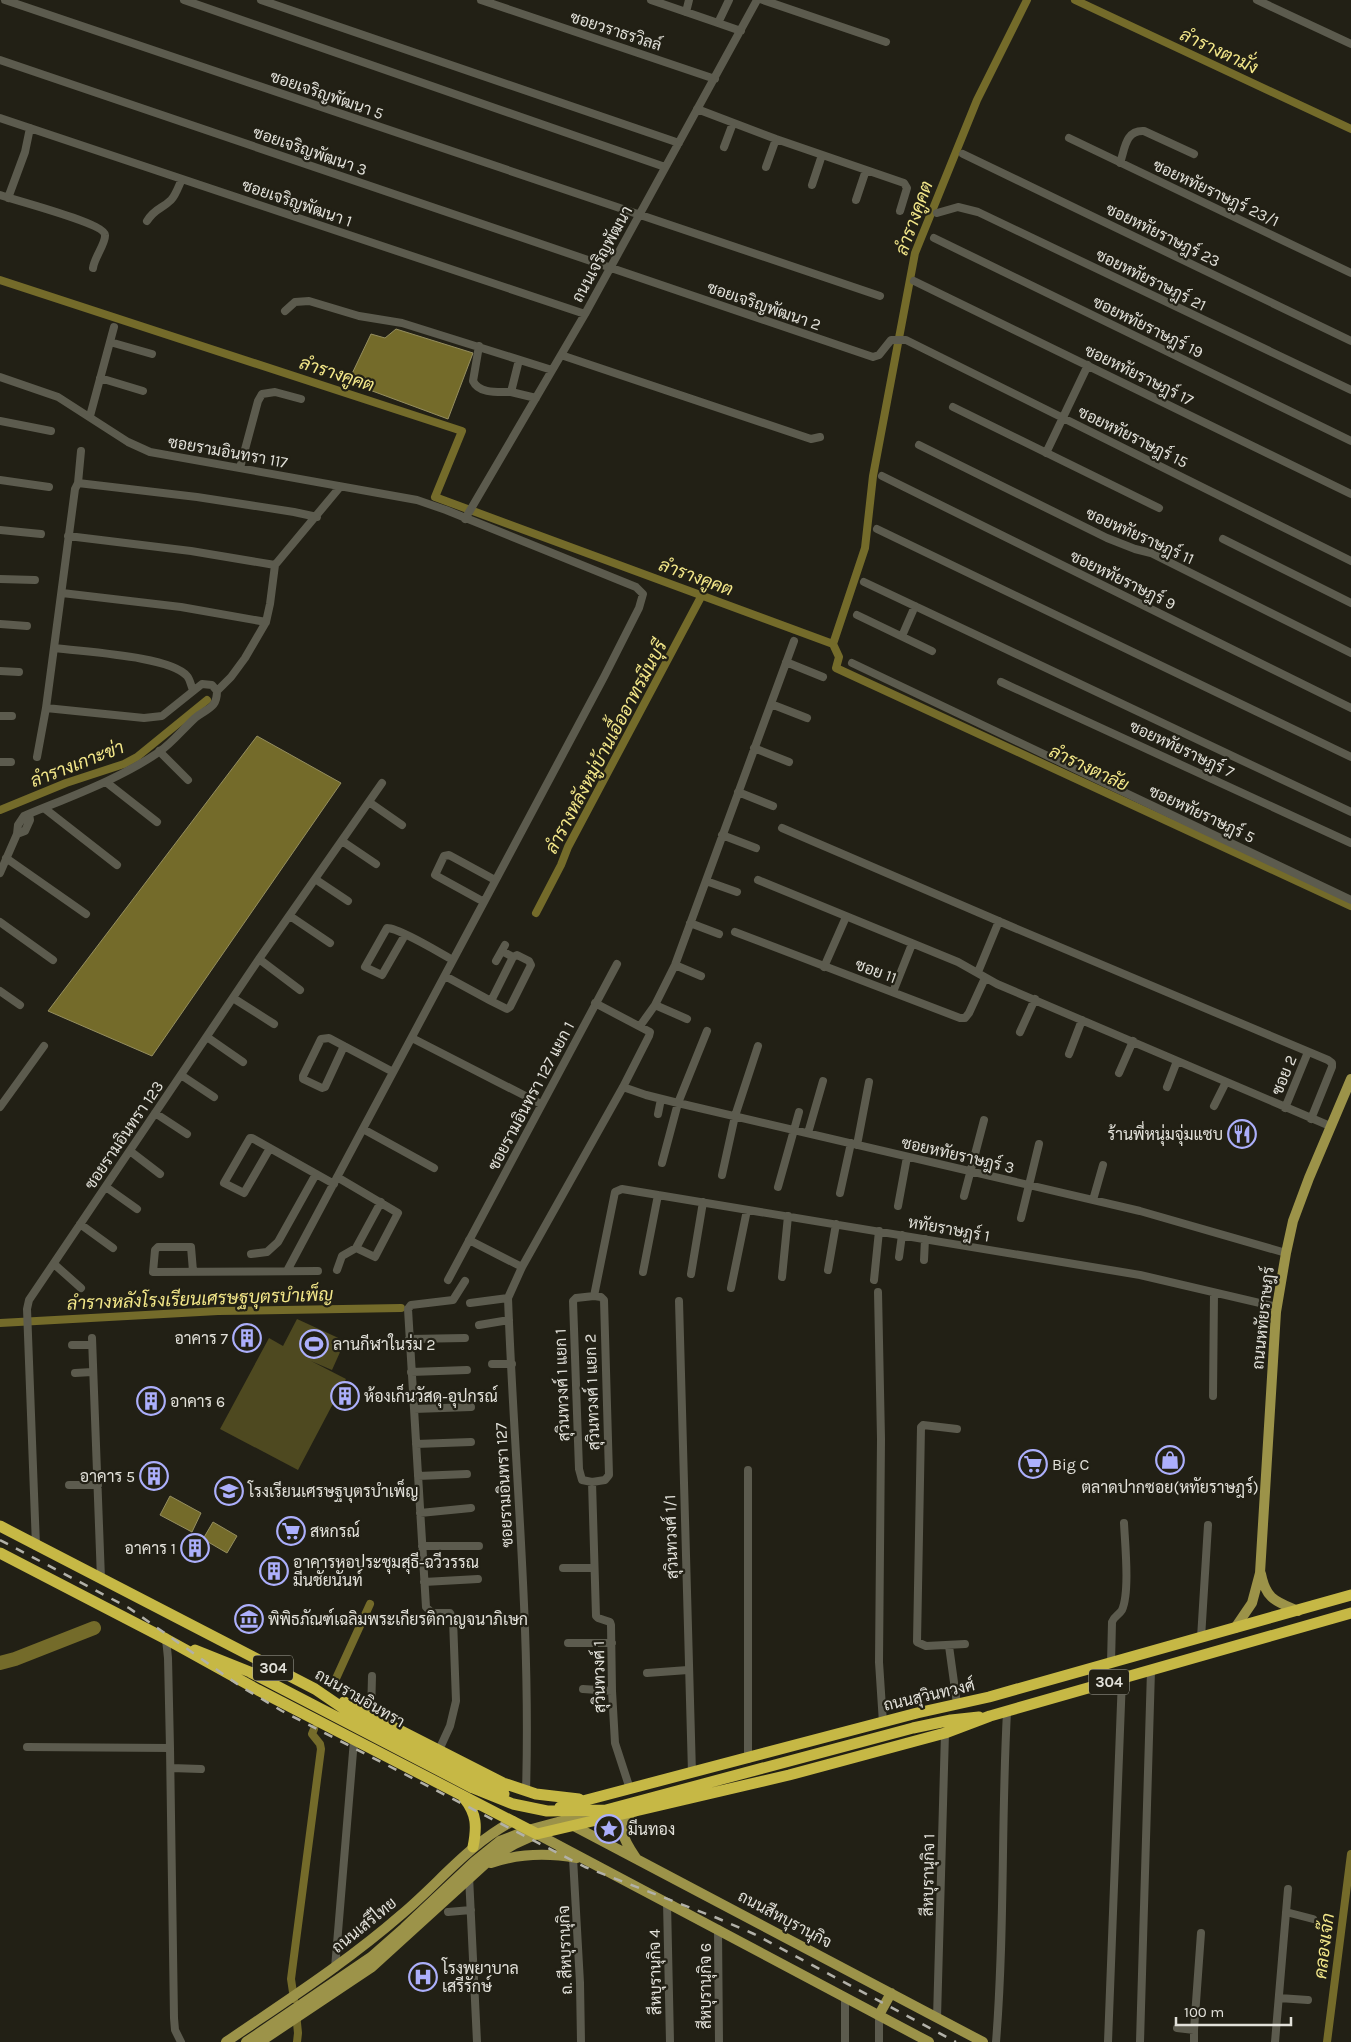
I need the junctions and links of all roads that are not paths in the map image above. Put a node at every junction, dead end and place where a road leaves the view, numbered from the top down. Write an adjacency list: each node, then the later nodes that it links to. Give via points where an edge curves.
1 (5, 0): 40 (street, ซอยเจริญพัฒนา 5)
2 (184, 0): 30 (street)
3 (261, 0): 24 (street)
4 (481, 0): 17 (street, ซอยวราธรวิลล์)
5 (651, 0): 11 (street)
6 (690, 0): 11 (street)
7 (729, 0): 12 (street)
8 (757, 0): 13 (street, ถนนเจริญพัฒนา)
9 (764, 0): 14 (street)
10 (1258, 0): 15 (street)
11 (686, 12): 12 (street)
12 (718, 23): 13 (street)
13 (742, 31): 17 (street, ถนนเจริญพัฒนา)
14 (886, 42)
15 (1351, 44)
16 (0, 60): 44 (street, ซอยเจริญพัฒนา 3)
17 (715, 78): 18 (street, ถนนเจริญพัฒนา)
18 (697, 109): 20 (street); 24 (street, ถนนเจริญพัฒนา)
19 (0, 118): 21 (street, ซอยเจริญพัฒนา 1)
20 (733, 123): 23 (street); 25 (street)
21 (30, 128): 33 (street, ซอยเจริญพัฒนา 1); 36 (street)
22 (1069, 138): 29 (street, ซอยหทัยราษฎร์ 23/1)
23 (776, 139): 28 (street); 31 (street)
24 (679, 143): 30 (street, ถนนเจริญพัฒนา)
25 (724, 147)
26 (963, 154): 52 (street, ซอยหทัยราษฎร์ 23)
27 (1194, 154): 29 (street, via 1138,131 1129,136)
28 (822, 155): 32 (street); 34 (street)
29 (1120, 164): 45 (street, ซอยหทัยราษฎร์ 23/1)
30 (666, 167): 40 (street, ถนนเจริญพัฒนา)
31 (766, 167)
32 (866, 170): 37 (street); 38 (street, via 907,185)
33 (182, 178): 41 (street, via 170,202 156,209); 49 (street, ซอยเจริญพัฒนา 1)
34 (812, 185)
35 (0, 196): 36 (street)
36 (8, 198): 43 (street, via 88,223 103,231 104,240)
37 (856, 200)
38 (900, 211)
39 (937, 212): 62 (street, ซอยหทัยราษฎร์ 21, via 958,207 978,212)
40 (640, 216): 44 (street, ถนนเจริญพัฒนา); 47 (street, ซอยเจริญพัฒนา 5)
41 (147, 221)
42 (934, 238): 73 (street, ซอยหทัยราษฎร์ 19)
43 (93, 268)
44 (610, 268): 49 (street, ถนนเจริญพัฒนา); 51 (street, ซอยเจริญพัฒนา 2, via 873,358 891,340)
45 (1351, 273)
46 (914, 282): 58 (street, ซอยหทัยราษฎร์ 17)
47 (880, 296)
48 (285, 311): 54 (street, via 295,302 309,301 359,316 402,323)
49 (585, 314): 56 (street, ถนนเจริญพัฒนา)
50 (114, 327): 53 (street)
51 (902, 339): 69 (street, ซอยหทัยราษฎร์ 15)
52 (1351, 340)
53 (110, 342): 55 (street); 61 (street)
54 (479, 346): 57 (street); 64 (street, via 475,385 486,391)
55 (152, 354)
56 (561, 355): 59 (street, ถนนเจริญพัฒนา); 72 (street, via 811,438)
57 (520, 360): 59 (street); 64 (street)
58 (1088, 365): 69 (street); 83 (street, ซอยหทัยราษฎร์ 17)
59 (552, 370): 65 (street, ถนนเจริญพัฒนา)
60 (0, 377): 68 (street, ซอยรามอินทรา 117, via 58,397)
61 (100, 378): 63 (street); 68 (street)
62 (1351, 390)
63 (143, 391)
64 (510, 392): 65 (street)
65 (536, 398): 85 (street, ถนนเจริญพัฒนา)
66 (301, 399): 77 (street, via 275,392 262,394)
67 (952, 407): 76 (street)
68 (90, 416): 77 (street, ซอยรามอินทรา 117, via 141,448)
69 (1064, 418): 76 (street); 92 (street, ซอยหทัยราษฎร์ 15)
70 (0, 421): 71 (street)
71 (51, 431)
72 (820, 437)
73 (1351, 441)
74 (919, 444): 108 (street, ซอยหทัยราษฎร์ 11, via 1107,538 1151,553)
75 (81, 451): 80 (street)
76 (1046, 453): 84 (street)
77 (240, 468): 82 (street, ซอยรามอินทรา 117)
78 (882, 476): 119 (street, ซอยหทัยราษฎร์ 9)
79 (0, 480): 81 (street)
80 (78, 483): 86 (street, via 216,500); 90 (street)
81 (49, 487)
82 (340, 487): 85 (street, ซอยรามอินทรา 117); 86 (street)
83 (1351, 494)
84 (1159, 508)
85 (469, 512): 150 (street, ซอยรามอินทรา 117, via 636,586 643,594 640,608 620,647)
86 (317, 517): 93 (street)
87 (877, 529): 126 (street)
88 (0, 530): 89 (street)
89 (41, 534)
90 (68, 536): 93 (street); 97 (street)
91 (1224, 539): 98 (street)
92 (1351, 561)
93 (275, 565): 101 (street)
94 (0, 580): 95 (street)
95 (35, 580)
96 (864, 582): 99 (street)
97 (62, 593): 101 (street, via 181,607); 106 (street)
98 (1351, 603)
99 (916, 606): 104 (street); 137 (street)
100 (857, 615): 104 (street)
101 (266, 622): 116 (street, via 245,658)
102 (0, 624): 103 (street)
103 (27, 626)
104 (902, 636): 107 (street)
105 (794, 641): 109 (street)
106 (55, 648): 115 (street, via 158,661 179,669 188,677); 118 (street)
107 (932, 651)
108 (1351, 653)
109 (786, 662): 113 (street); 117 (street)
110 (852, 663): 154 (street, ซอยหทัยราษฎร์ 5)
111 (0, 671): 112 (street)
112 (19, 672)
113 (823, 676)
114 (1000, 682): 143 (street, ซอยหทัยราษฎร์ 7)
115 (193, 690): 116 (street, via 202,684 212,685); 118 (street, via 162,716 144,718)
116 (217, 690): 124 (street, via 217,700 212,707)
117 (770, 704): 122 (street); 123 (street)
118 (46, 708): 125 (street)
119 (1351, 708)
120 (0, 716): 121 (street)
121 (12, 716)
122 (807, 718)
123 (754, 748): 129 (street); 133 (street)
124 (159, 751): 130 (street); 131 (street)
125 (37, 757)
126 (1351, 757)
127 (0, 762): 128 (street)
128 (11, 762)
129 (789, 762)
130 (188, 780)
131 (106, 782): 136 (street); 138 (street)
132 (382, 782): 134 (street, ซอยรามอินทรา 123)
133 (738, 792): 135 (street); 141 (street)
134 (369, 802): 139 (street); 142 (street, ซอยรามอินทรา 123)
135 (773, 806)
136 (44, 808): 145 (street, via 29,814 25,831 17,834); 147 (street)
137 (1351, 812)
138 (156, 822)
139 (402, 825)
140 (782, 828): 161 (street)
141 (722, 835): 144 (street); 152 (street)
142 (342, 841): 146 (street); 149 (street, ซอยรามอินทรา 123)
143 (1351, 842)
144 (756, 848)
145 (6, 858): 148 (street); 157 (street)
146 (376, 864)
147 (117, 865)
148 (0, 873)
149 (315, 879): 155 (street); 158 (street, ซอยรามอินทรา 123)
150 (495, 880): 156 (street); 156 (street, via 449,855 444,856 435,872 436,876)
151 (758, 880): 159 (street)
152 (706, 881): 153 (street); 162 (street)
153 (737, 892)
154 (1351, 900)
155 (348, 901)
156 (484, 902): 171 (street)
157 (86, 914)
158 (290, 916): 166 (street); 169 (street, ซอยรามอินทรา 123)
159 (846, 917): 167 (street); 175 (street)
160 (0, 922): 170 (street)
161 (999, 922): 176 (street); 201 (street)
162 (690, 923): 164 (street); 174 (street)
163 (735, 932): 175 (street, ซอย 11)
164 (719, 934)
165 (405, 935): 165 (street, via 386,928 365,967 382,975); 171 (street)
166 (330, 943)
167 (912, 944): 176 (street); 182 (street)
168 (514, 957): 172 (street, via 504,948); 185 (street); 185 (street, via 517,955 531,965 510,1007 504,1008)
169 (260, 959): 180 (street); 183 (street, ซอยรามอินทรา 123)
170 (53, 960)
171 (453, 960): 177 (street)
172 (496, 961)
173 (617, 964): 186 (street, ซอยรามอินทรา 127 แยก 1)
174 (674, 965): 178 (street); 188 (street)
175 (824, 967): 182 (street, ซอย 11)
176 (978, 972): 179 (street)
177 (444, 976): 185 (street); 196 (street)
178 (701, 976)
179 (986, 978): 182 (street, ซอย 11, via 965,1018); 184 (street)
180 (300, 990)
181 (0, 991): 187 (street)
182 (893, 992)
183 (233, 998): 191 (street); 195 (street, ซอยรามอินทรา 123)
184 (1034, 999): 190 (street); 194 (street)
185 (490, 1001)
186 (595, 1004): 192 (street); 217 (street, ซอยรามอินทรา 127 แยก 1)
187 (20, 1005)
188 (655, 1005): 189 (street); 192 (street)
189 (687, 1019)
190 (1082, 1020): 197 (street); 202 (street)
191 (274, 1024)
192 (640, 1026): 213 (street, ซอยรามอินทรา 127, via 650,1032 649,1036)
193 (707, 1031): 216 (street)
194 (1020, 1032)
195 (206, 1037): 204 (street); 207 (street, ซอยรามอินทรา 123)
196 (412, 1038): 205 (street); 217 (street)
197 (1133, 1041): 203 (street); 206 (street)
198 (44, 1046): 219 (street)
199 (344, 1046): 199 (street, via 329,1038 321,1039 303,1079 323,1088); 205 (street)
200 (758, 1046): 224 (street)
201 (1308, 1052): 220 (street, ซอย 2); 225 (street, via 1332,1063)
202 (1069, 1054)
203 (1177, 1061): 211 (street); 212 (street)
204 (243, 1062)
205 (394, 1072): 228 (street)
206 (1119, 1073)
207 (181, 1076): 214 (street); 222 (street, ซอยรามอินทรา 123)
208 (1351, 1079): 227 (main road, ถนนหทัยราษฎร์)
209 (823, 1081): 230 (street)
210 (869, 1082): 232 (street)
211 (1226, 1082): 218 (street); 220 (street)
212 (1167, 1086)
213 (623, 1087): 215 (street, ซอยหทัยราษฎร์ 3); 272 (street, ซอยรามอินทรา 127)
214 (214, 1097)
215 (661, 1099): 216 (street, ซอยหทัยราษฎร์ 3); 223 (street)
216 (678, 1103): 224 (street, ซอยหทัยราษฎร์ 3); 237 (street)
217 (541, 1104): 264 (street, ซอยรามอินทรา 127 แยก 1)
218 (1214, 1106)
219 (0, 1107)
220 (1286, 1108): 225 (street)
221 (800, 1112): 229 (street)
222 (156, 1113): 231 (street); 235 (street, ซอยรามอินทรา 123)
223 (658, 1114)
224 (735, 1116): 229 (street, ซอยหทัยราษฎร์ 3); 243 (street)
225 (1310, 1119): 227 (street)
226 (984, 1120): 240 (street)
227 (1330, 1126): 267 (main road, ถนนหทัยราษฎร์, via 1297,1209)
228 (363, 1129): 239 (street); 244 (street)
229 (794, 1130): 230 (street, ซอยหทัยราษฎร์ 3); 247 (street)
230 (808, 1133): 232 (street, ซอยหทัยราษฎร์ 3)
231 (187, 1134)
232 (854, 1144): 236 (street, ซอยหทัยราษฎร์ 3); 248 (street)
233 (1039, 1144): 245 (street)
234 (270, 1148): 234 (street, via 249,1138 224,1183 244,1193); 242 (street)
235 (130, 1151): 241 (street); 246 (street, ซอยรามอินทรา 123)
236 (907, 1157): 240 (street, ซอยหทัยราษฎร์ 3); 254 (street)
237 (662, 1163)
238 (1102, 1165): 251 (street)
239 (434, 1168)
240 (971, 1172): 245 (street, ซอยหทัยราษฎร์ 3); 250 (street)
241 (160, 1174)
242 (316, 1174): 244 (street); 268 (street, via 278,1242 267,1252)
243 (722, 1175)
244 (336, 1181): 252 (street); 276 (street)
245 (1028, 1185): 251 (street, ซอยหทัยราษฎร์ 3); 258 (street)
246 (106, 1187): 255 (street); 259 (street, ซอยรามอินทรา 123)
247 (778, 1187)
248 (840, 1193)
249 (658, 1195): 253 (street, หทัยราษฎร์ 1); 278 (street); 288 (street, หทัยราษฎร์ 1, via 622,1189 615,1192)
250 (964, 1196)
251 (1093, 1200): 267 (street, ซอยหทัยราษฎร์ 3)
252 (381, 1202): 266 (street); 266 (street, via 396,1211 398,1216 375,1257)
253 (703, 1202): 256 (street, หทัยราษฎร์ 1); 279 (street)
254 (898, 1206)
255 (137, 1209)
256 (747, 1210): 257 (street, หทัยราษฎร์ 1); 285 (street)
257 (788, 1216): 260 (street, หทัยราษฎร์ 1); 280 (street)
258 (1021, 1218)
259 (80, 1224): 265 (street); 271 (street, ซอยรามอินทรา 123)
260 (836, 1224): 261 (street, หทัยราษฎร์ 1); 274 (street)
261 (880, 1231): 262 (street, หทัยราษฎร์ 1); 282 (street)
262 (902, 1235): 263 (street, หทัยราษฎร์ 1); 269 (street)
263 (925, 1239): 270 (street); 287 (street, หทัยราษฎร์ 1, via 1140,1276)
264 (469, 1240): 272 (street); 281 (street, ซอยรามอินทรา 127 แยก 1)
265 (113, 1248)
266 (356, 1248): 273 (street, via 342,1256)
267 (1286, 1253): 292 (main road, ถนนหทัยราษฎร์)
268 (251, 1254)
269 (899, 1257)
270 (924, 1260)
271 (54, 1264): 284 (street); 321 (street, ซอยรามอินทรา 123, via 29,1300 27,1318)
272 (522, 1267): 289 (street, ซอยรามอินทรา 127)
273 (337, 1270)
274 (828, 1270)
275 (193, 1271): 275 (street, via 153,1272 154,1250 158,1247 191,1247); 276 (street)
276 (288, 1271): 277 (street)
277 (318, 1271)
278 (643, 1272)
279 (691, 1274)
280 (782, 1277)
281 (448, 1280)
282 (874, 1280)
283 (465, 1281): 296 (street, via 453,1300 409,1306)
284 (81, 1288)
285 (731, 1288)
286 (878, 1292): 354 (street, via 882,1439 879,1662)
287 (1214, 1293): 292 (street, หทัยราษฎร์ 1); 304 (street)
288 (594, 1296): 313 (street, สุวินทวงศ์ 1 แยก 2, via 604,1300 609,1475 602,1481); 313 (street, สุวินทวงศ์ 1 แยก 1, via 573,1301 579,1470 582,1480)
289 (508, 1298): 291 (street); 293 (street, ซอยรามอินทรา 127)
290 (679, 1301): 342 (street, สุวินทวงศ์ 1/1)
291 (470, 1303)
292 (1277, 1307): 327 (main road, ถนนหทัยราษฎร์)
293 (509, 1320): 294 (street); 299 (street, ซอยรามอินทรา 127)
294 (479, 1325)
295 (465, 1338): 296 (street)
296 (410, 1339): 302 (street)
297 (72, 1345): 301 (street, via 92,1342)
298 (492, 1364): 299 (street)
299 (512, 1364): 368 (street, ซอยรามอินทรา 127, via 527,1665)
300 (467, 1370): 302 (street)
301 (92, 1372): 303 (street); 315 (street)
302 (412, 1372): 306 (street)
303 (75, 1373)
304 (1213, 1396)
305 (471, 1407): 306 (street)
306 (414, 1409): 309 (street)
307 (957, 1429): 340 (street, via 921,1427 917,1642 922,1646)
308 (471, 1442): 309 (street)
309 (416, 1444): 312 (street)
310 (748, 1470): 361 (street)
311 (467, 1474): 312 (street)
312 (418, 1476): 317 (street)
313 (592, 1482): 326 (street, สุวินทวงศ์ 1)
314 (69, 1484): 315 (street)
315 (98, 1485): 328 (street)
316 (471, 1508): 317 (street)
317 (420, 1513): 322 (street)
318 (1124, 1523): 341 (street, via 1125,1590 1122,1611 1112,1622)
319 (0, 1526): 321 (highway, ถนนรามอินทรา / 304)
320 (1208, 1526): 335 (street)
321 (36, 1546): 328 (highway, ถนนรามอินทรา / 304)
322 (422, 1546): 323 (street); 330 (street)
323 (479, 1546)
324 (0, 1553): 336 (highway, 304)
325 (563, 1568): 326 (street)
326 (594, 1568): 338 (street, สุวินทวงศ์ 1, via 596,1616 610,1622)
327 (1260, 1573): 332 (main road, ถนนหทัยราษฎร์, via 1270,1597); 334 (main road, ถนนหทัยราษฎร์, via 1252,1603)
328 (102, 1579): 347 (highway, ถนนรามอินทรา / 304)
329 (478, 1579): 330 (street)
330 (424, 1582): 360 (street, via 428,1611 450,1613 453,1617 456,1701 450,1726)
331 (1351, 1595): 332 (highway, ถนนสุวินทวงศ์ / 304)
332 (1298, 1611): 334 (highway, ถนนสุวินทวงศ์ / 304)
333 (1351, 1613): 343 (highway, 304)
334 (1235, 1628): 335 (highway, ถนนสุวินทวงศ์ / 304)
335 (1201, 1638): 341 (highway, ถนนสุวินทวงศ์ / 304)
336 (166, 1639): 356 (highway, 304); 359 (street); 373 (highway, via 244,1670 473,1788 513,1804 547,1812)
337 (568, 1642): 338 (street)
338 (612, 1643): 349 (street, สุวินทวงศ์ 1)
339 (965, 1644): 340 (street)
340 (949, 1646): 350 (street)
341 (1111, 1663): 350 (highway, ถนนสุวินทวงศ์ / 304)
342 (688, 1670): 344 (street); 365 (street, สุวินทวงศ์ 1/1)
343 (1151, 1670): 346 (highway, 304); 420 (street)
344 (646, 1673)
345 (372, 1676): 352 (street)
346 (1122, 1678): 351 (highway, 304); 419 (street)
347 (315, 1689): 352 (highway); 357 (highway, ถนนรามอินทรา / 304, via 356,1717)
348 (583, 1689): 349 (street)
349 (612, 1690): 367 (street, สุวินทวงศ์ 1, via 615,1743)
350 (957, 1704): 354 (highway, ถนนสุวินทวงศ์ / 304)
351 (1007, 1712): 353 (highway, 304); 418 (street)
352 (371, 1715): 360 (highway)
353 (990, 1716): 355 (highway, 304); 373 (highway, via 933,1723)
354 (883, 1723): 361 (highway, ถนนสุวินทวงศ์ / 304)
355 (945, 1733): 371 (highway, 304); 402 (street, สีหบุรานุกิจ 1)
356 (354, 1740): 362 (highway, 304); 396 (street)
357 (412, 1746): 362 (highway); 374 (highway, ถนนรามอินทรา / 304)
358 (27, 1747): 359 (street)
359 (170, 1748): 363 (street)
360 (439, 1750): 368 (highway, via 503,1783)
361 (748, 1759): 365 (highway, ถนนสุวินทวงศ์ / 304)
362 (404, 1766): 370 (highway, 304)
363 (171, 1768): 364 (street); 406 (street, via 174,2018)
364 (200, 1769)
365 (692, 1773): 366 (highway, ถนนสุวินทวงศ์ / 304)
366 (678, 1776): 367 (highway, ถนนสุวินทวงศ์ / 304); 371 (highway, via 668,1784 670,1790)
367 (630, 1789): 369 (highway, ถนนสุวินทวงศ์ / 304)
368 (526, 1791): 372 (highway)
369 (606, 1795): 372 (highway, ถนนสุวินทวงศ์ / 304); 376 (highway, via 598,1800 599,1809)
370 (462, 1796): 377 (highway, 304); 380 (highway, via 475,1818)
371 (691, 1799): 375 (highway, 304)
372 (588, 1800): 374 (highway, ถนนสุวินทวงศ์ / 304)
373 (606, 1810): 403 (main road, via 528,1830 500,1841 376,1952)
374 (544, 1812): 377 (highway, ถนนสุวินทวงศ์ / 304); 378 (highway, ถนนรามอินทรา / 304)
375 (634, 1812): 376 (highway, 304); 382 (main road, via 624,1822 623,1831 625,1841)
376 (618, 1815): 378 (highway, 304)
377 (512, 1821): 379 (highway, 304); 380 (main road, ถนนเสรีไทย)
378 (572, 1825): 379 (highway, 304); 382 (main road, ถนนสีหบุรานุกิจ)
379 (537, 1834): 383 (main road); 384 (main road, via 504,1850)
380 (473, 1847): 392 (main road, ถนนเสรีไทย)
381 (573, 1858): 383 (main road); 384 (main road, via 547,1854 520,1855); 411 (street, ถ. สีหบุรานุกิจ)
382 (636, 1858): 397 (main road, ถนนสีหบุรานุกิจ)
383 (588, 1860): 387 (main road)
384 (482, 1866): 385 (main road)
385 (470, 1876): 388 (street); 395 (main road)
386 (1288, 1889): 390 (street)
387 (667, 1902): 393 (main road); 412 (street, สีหบุรานุกิจ 4)
388 (471, 1910): 389 (street); 410 (street)
389 (448, 1912)
390 (1286, 1912): 391 (street); 399 (street)
391 (1313, 1919)
392 (390, 1924): 395 (main road, via 400,1930); 396 (main road, ถนนเสรีไทย)
393 (718, 1929): 398 (main road); 413 (street, สีหบุรานุกิจ 6)
394 (1202, 1933): 405 (street)
395 (402, 1940): 403 (main road, via 372,1967 305,2012)
396 (335, 1968): 407 (main road, ถนนเสรีไทย)
397 (891, 1993): 401 (main road); 402 (main road, ถนนสีหบุรานุกิจ)
398 (845, 1997): 401 (main road); 414 (street)
399 (1278, 1998): 400 (street); 422 (street)
400 (1308, 2000)
401 (879, 2015): 415 (street); 416 (main road)
402 (937, 2018): 417 (main road, ถนนสีหบุรานุกิจ)
403 (278, 2025): 408 (main road); 409 (main road)
404 (1177, 2028): 405 (street)
405 (1194, 2030): 421 (street)
406 (181, 2042)
407 (226, 2042)
408 (246, 2042)
409 (260, 2042)
410 (478, 2042)
411 (581, 2042)
412 (670, 2042)
413 (719, 2042)
414 (845, 2042)
415 (879, 2042)
416 (930, 2042)
417 (983, 2042)
418 (996, 2042)
419 (1108, 2042)
420 (1140, 2042)
421 (1194, 2042)
422 (1275, 2042)

